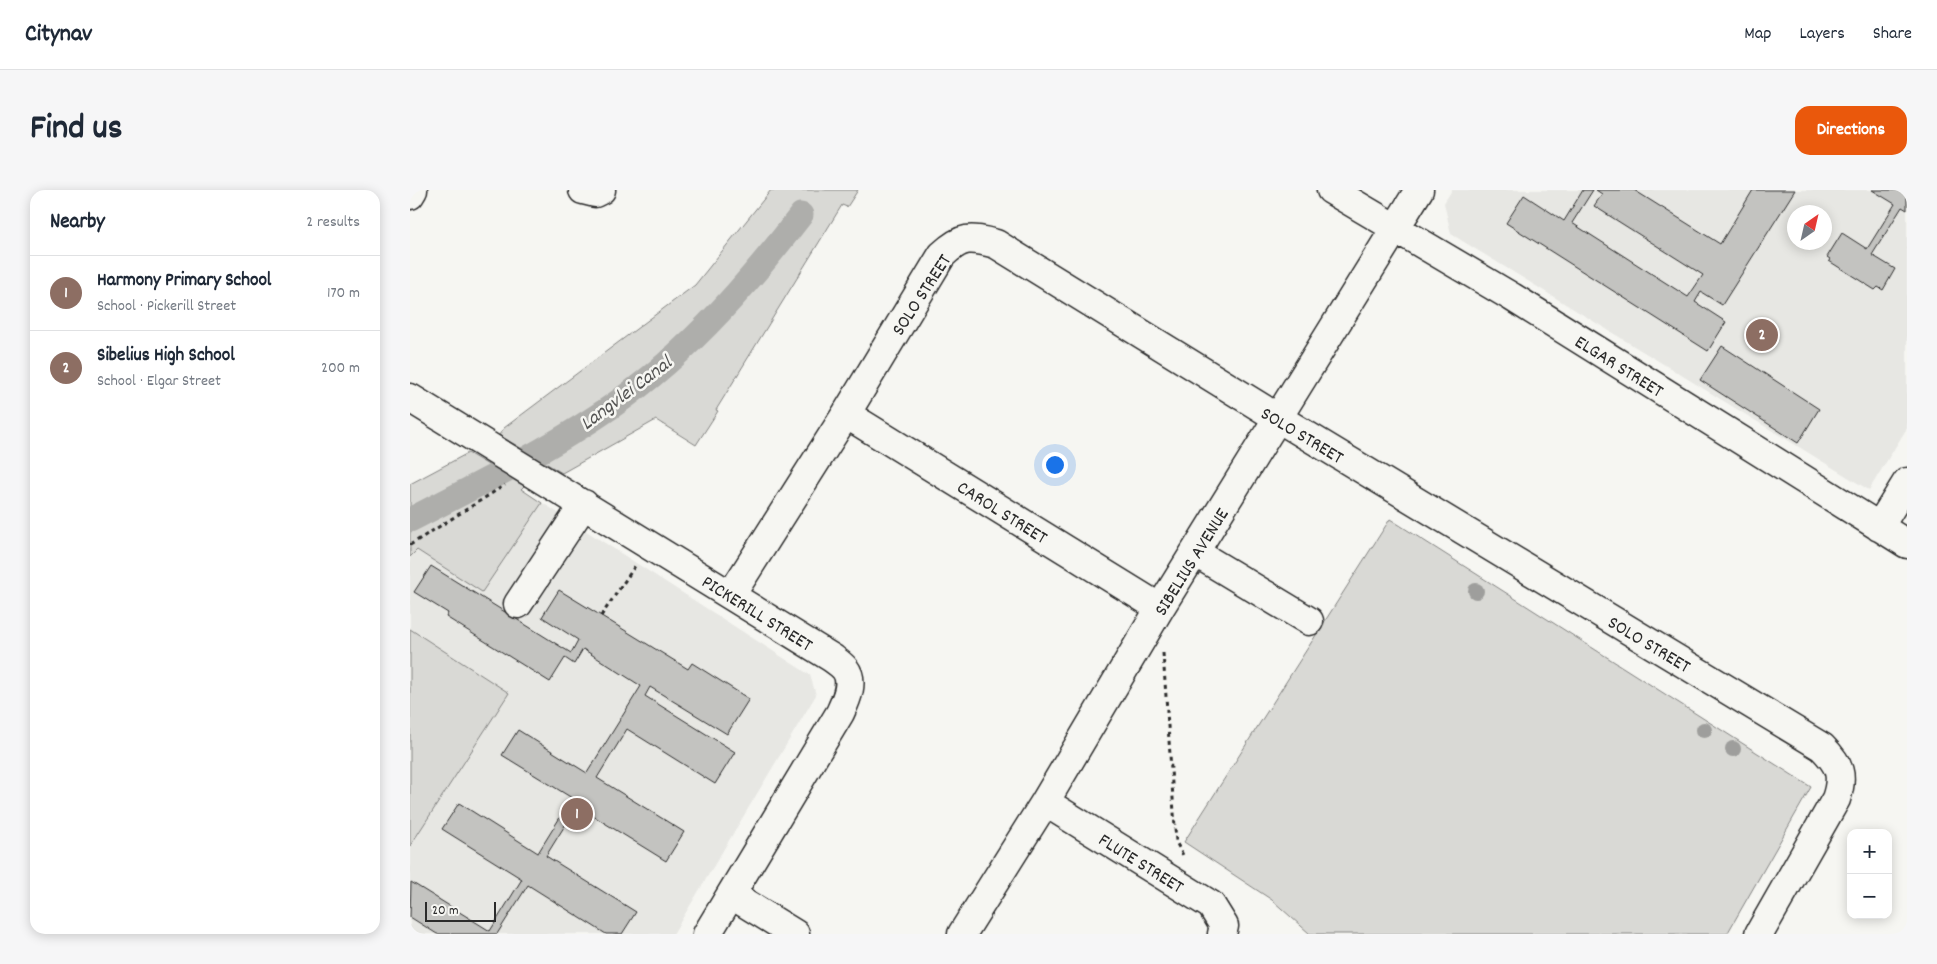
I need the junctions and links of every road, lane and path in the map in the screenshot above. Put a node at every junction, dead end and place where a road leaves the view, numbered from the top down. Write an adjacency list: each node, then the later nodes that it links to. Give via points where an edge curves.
1 (413, 190): 6 (street)
2 (583, 190): 3 (street, via 595,193)
3 (601, 190)
4 (1332, 190): 7 (street, ELGAR STREET)
5 (1419, 190): 7 (street, SIBELIUS AVENUE)
6 (410, 195)
7 (1395, 228): 10 (street, SIBELIUS AVENUE); 14 (street, ELGAR STREET, via 1512,297)
8 (410, 398): 11 (street, PICKERILL STREET)
9 (846, 414): 10 (street, SOLO STREET, via 942,255 954,243 982,240 996,244); 19 (street, SOLO STREET); 21 (street, CAROL STREET)
10 (1278, 418): 18 (street, SIBELIUS AVENUE); 32 (street, SOLO STREET, via 1822,747 1835,760 1840,775 1836,799)
11 (517, 463): 13 (street, PICKERILL STREET); 17 (path)
12 (1907, 482): 14 (street)
13 (584, 504): 15 (street, PICKERILL STREET); 20 (street)
14 (1879, 527): 16 (street, ELGAR STREET)
15 (648, 544): 19 (street, PICKERILL STREET); 22 (path)
16 (1907, 544)
17 (410, 545)
18 (1196, 553): 21 (street, SIBELIUS AVENUE); 23 (street)
19 (732, 595): 27 (street, PICKERILL STREET, via 832,658 846,670 850,682 840,713)
20 (518, 604)
21 (1160, 608): 25 (street, SIBELIUS AVENUE)
22 (601, 616)
23 (1309, 621)
24 (1163, 647): 26 (path, via 1176,842)
25 (1044, 802): 30 (street, SIBELIUS AVENUE); 31 (street, FLUTE STREET, via 1211,905 1224,926)
26 (1185, 858)
27 (732, 895): 28 (street, PICKERILL STREET); 29 (street)
28 (707, 934)
29 (794, 934)
30 (962, 934)
31 (1222, 934)
32 (1759, 934)

